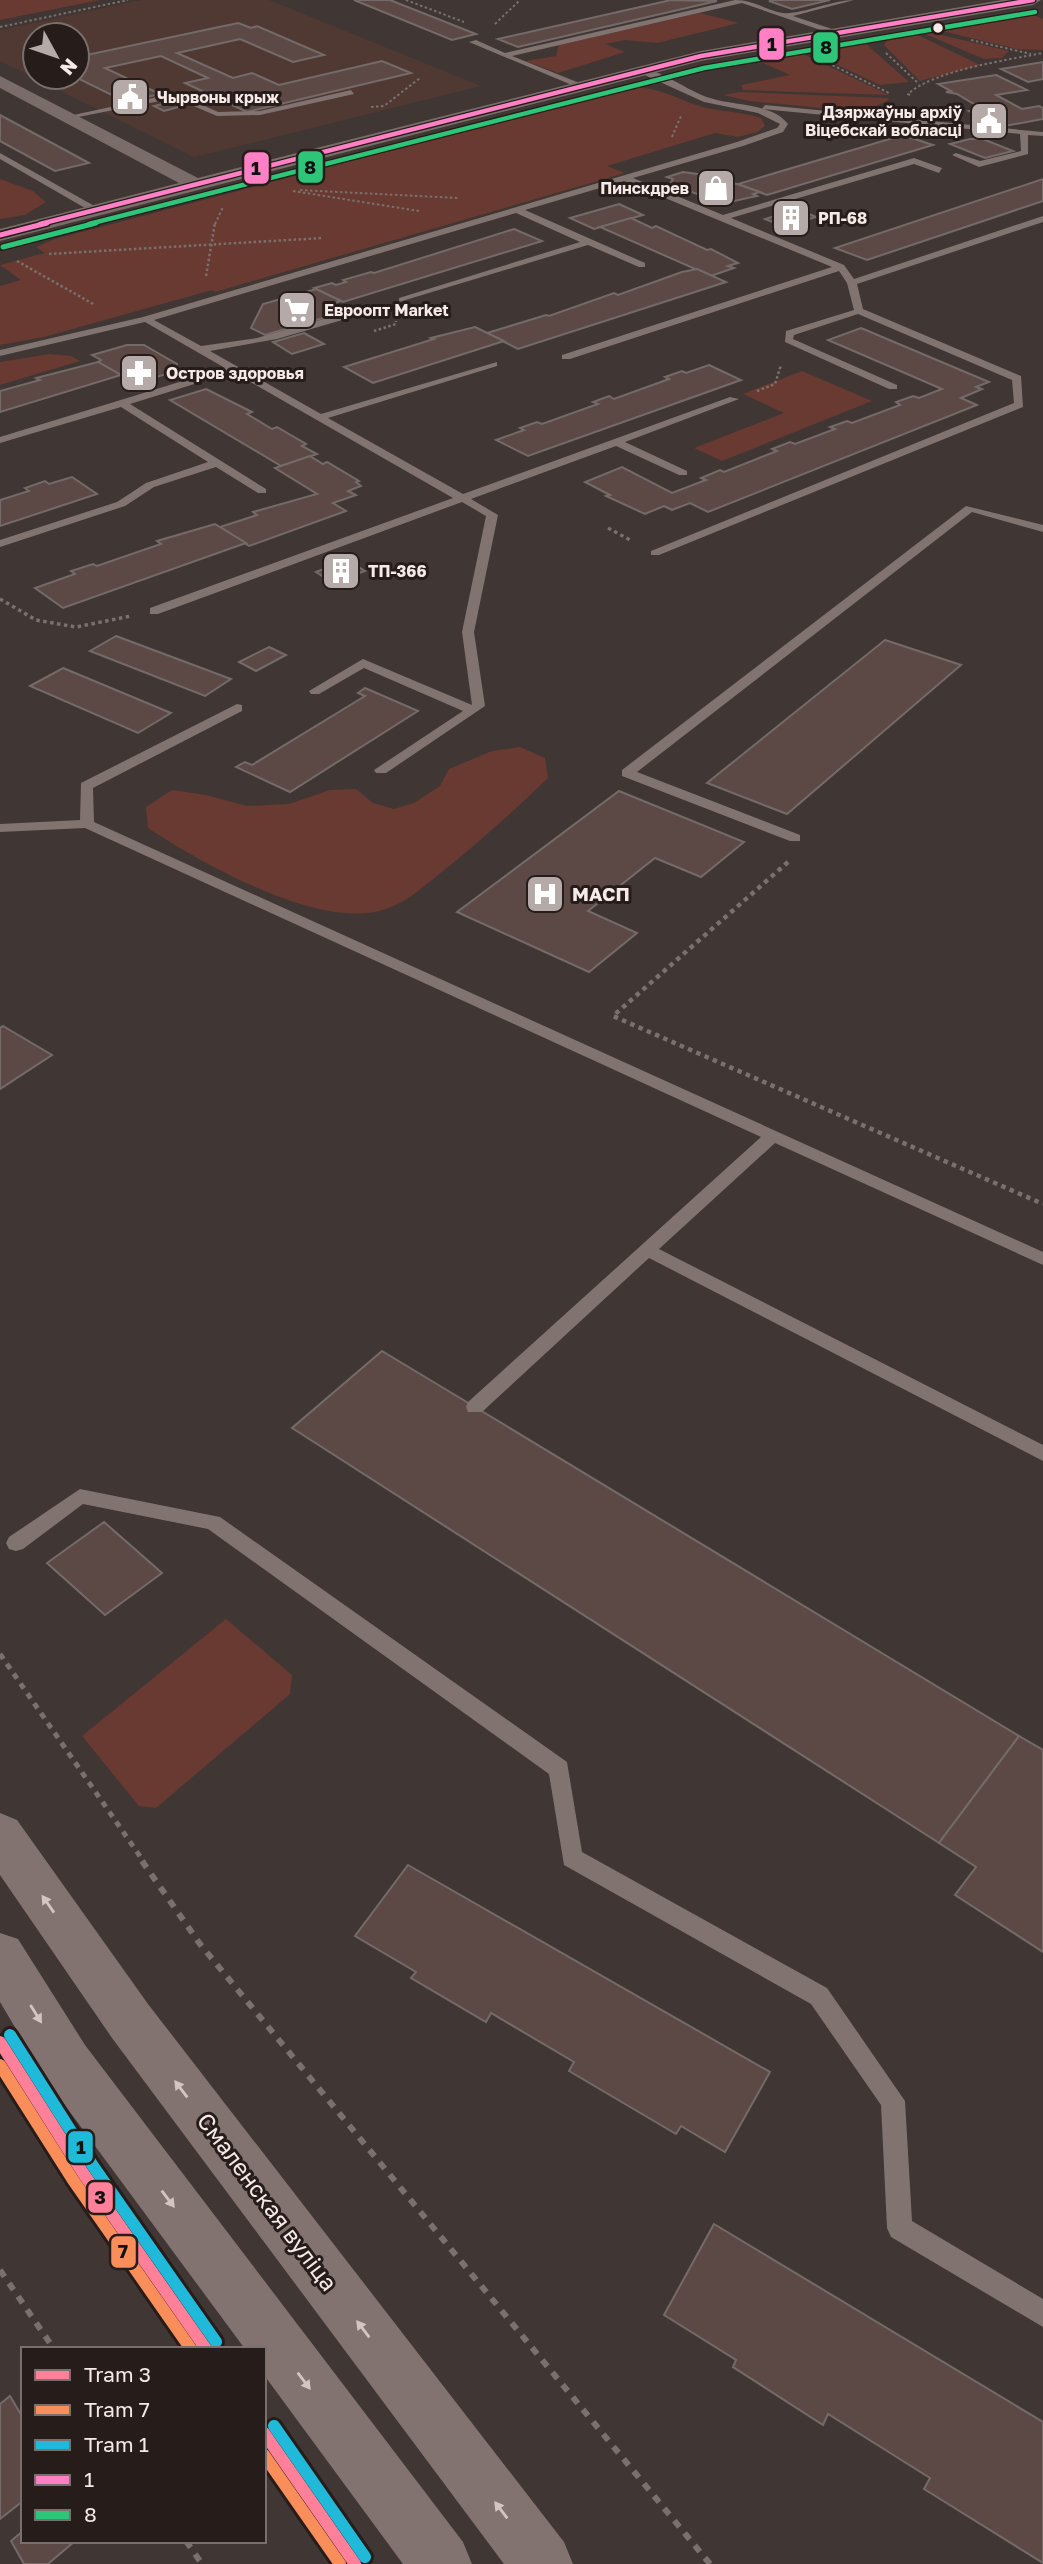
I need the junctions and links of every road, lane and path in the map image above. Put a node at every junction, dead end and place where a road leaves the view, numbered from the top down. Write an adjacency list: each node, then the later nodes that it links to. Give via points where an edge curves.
1 (128, 0): 8 (path)
2 (406, 0): 7 (path)
3 (850, 0): 6 (lane)
4 (1033, 0): 9 (main road)
5 (740, 1): 6 (lane); 15 (lane)
6 (783, 16): 9 (lane)
7 (464, 22)
8 (0, 27)
9 (832, 32): 11 (main road)
10 (966, 38): 14 (path)
11 (782, 41): 16 (main road); 21 (path, via 898,97)
12 (473, 43): 15 (lane)
13 (880, 47): 18 (path)
14 (1032, 54)
15 (505, 55): 19 (lane)
16 (641, 70): 19 (main road); 22 (lane, via 707,100)
17 (0, 81): 25 (main road)
18 (919, 84)
19 (579, 86): 33 (main road)
20 (351, 92): 23 (path); 25 (lane, via 260,113 218,114 176,95)
21 (884, 97)
22 (738, 104): 26 (lane); 32 (lane, via 780,119 780,130)
23 (390, 109)
24 (684, 111): 28 (path)
25 (68, 117): 33 (main road)
26 (1024, 133): 27 (lane); 29 (lane, via 1025,152 979,164)
27 (1043, 134)
28 (668, 142)
29 (956, 155)
30 (0, 156): 39 (lane)
31 (939, 170): 40 (lane, via 914,161)
32 (625, 178): 38 (lane); 40 (lane)
33 (195, 184): 39 (main road)
34 (288, 189): 36 (path)
35 (283, 190): 41 (path)
36 (460, 198)
37 (224, 206): 46 (path, via 216,216)
38 (515, 209): 41 (lane); 45 (lane)
39 (95, 210): 43 (main road)
40 (723, 218): 50 (lane)
41 (482, 219): 53 (lane)
42 (1043, 219): 51 (lane)
43 (0, 235)
44 (325, 238): 46 (path)
45 (587, 242): 49 (lane); 52 (lane)
46 (213, 243): 47 (path); 53 (path)
47 (37, 255)
48 (23, 256): 57 (path, via 10,257)
49 (642, 265)
50 (841, 267): 51 (lane); 61 (lane)
51 (852, 283): 55 (lane)
52 (401, 300)
53 (200, 302): 56 (lane)
54 (339, 307): 59 (lane, via 353,314 230,347)
55 (859, 311): 58 (lane, via 789,333); 78 (lane, via 1017,378 1019,405)
56 (146, 318): 57 (lane); 59 (lane)
57 (128, 323): 60 (lane)
58 (788, 340): 64 (lane); 65 (path, via 775,384)
59 (198, 349): 63 (lane)
60 (0, 353)
61 (566, 357)
62 (493, 364): 67 (lane)
63 (233, 369): 66 (lane); 67 (lane)
64 (893, 387)
65 (734, 399): 69 (lane)
66 (122, 403): 68 (lane); 70 (lane)
67 (317, 418): 73 (lane)
68 (0, 440)
69 (616, 442): 71 (lane); 73 (lane)
70 (216, 463): 72 (lane); 77 (lane, via 150,485 121,504)
71 (683, 473)
72 (262, 491)
73 (460, 498): 80 (lane); 83 (lane, via 492,515 468,632 479,706)
74 (608, 528): 76 (path)
75 (1043, 529): 87 (lane, via 970,508 627,773)
76 (636, 543)
77 (0, 544)
78 (655, 553)
79 (0, 599): 80 (path, via 36,620 76,627)
80 (154, 611)
81 (315, 691): 83 (lane, via 363,663)
82 (237, 708): 85 (lane, via 86,786)
83 (473, 710): 84 (lane)
84 (381, 770)
85 (88, 824): 86 (lane); 88 (lane)
86 (0, 828)
87 (795, 838): 89 (path, via 811,841 613,1016)
88 (773, 1136): 90 (lane); 91 (lane)
89 (1043, 1204)
90 (647, 1250): 92 (lane); 93 (lane)
91 (1043, 1259)
92 (475, 1407)
93 (1043, 1454)
94 (16, 1543): 99 (lane, via 80,1496 213,1522 559,1769 572,1858 819,1996 893,2101 900,2228)
95 (0, 1654): 105 (path, via 200,1944)
96 (0, 1835): 104 (main road, Смаленская вуліца, one-way to 96, via 130,2021)
97 (0, 1956): 103 (main road, one-way to 103, via 66,2063)
98 (0, 2270): 100 (path)
99 (1043, 2314)
100 (53, 2347)
101 (187, 2543): 102 (path)
102 (202, 2564)
103 (441, 2564)
104 (542, 2564)
105 (709, 2564)

